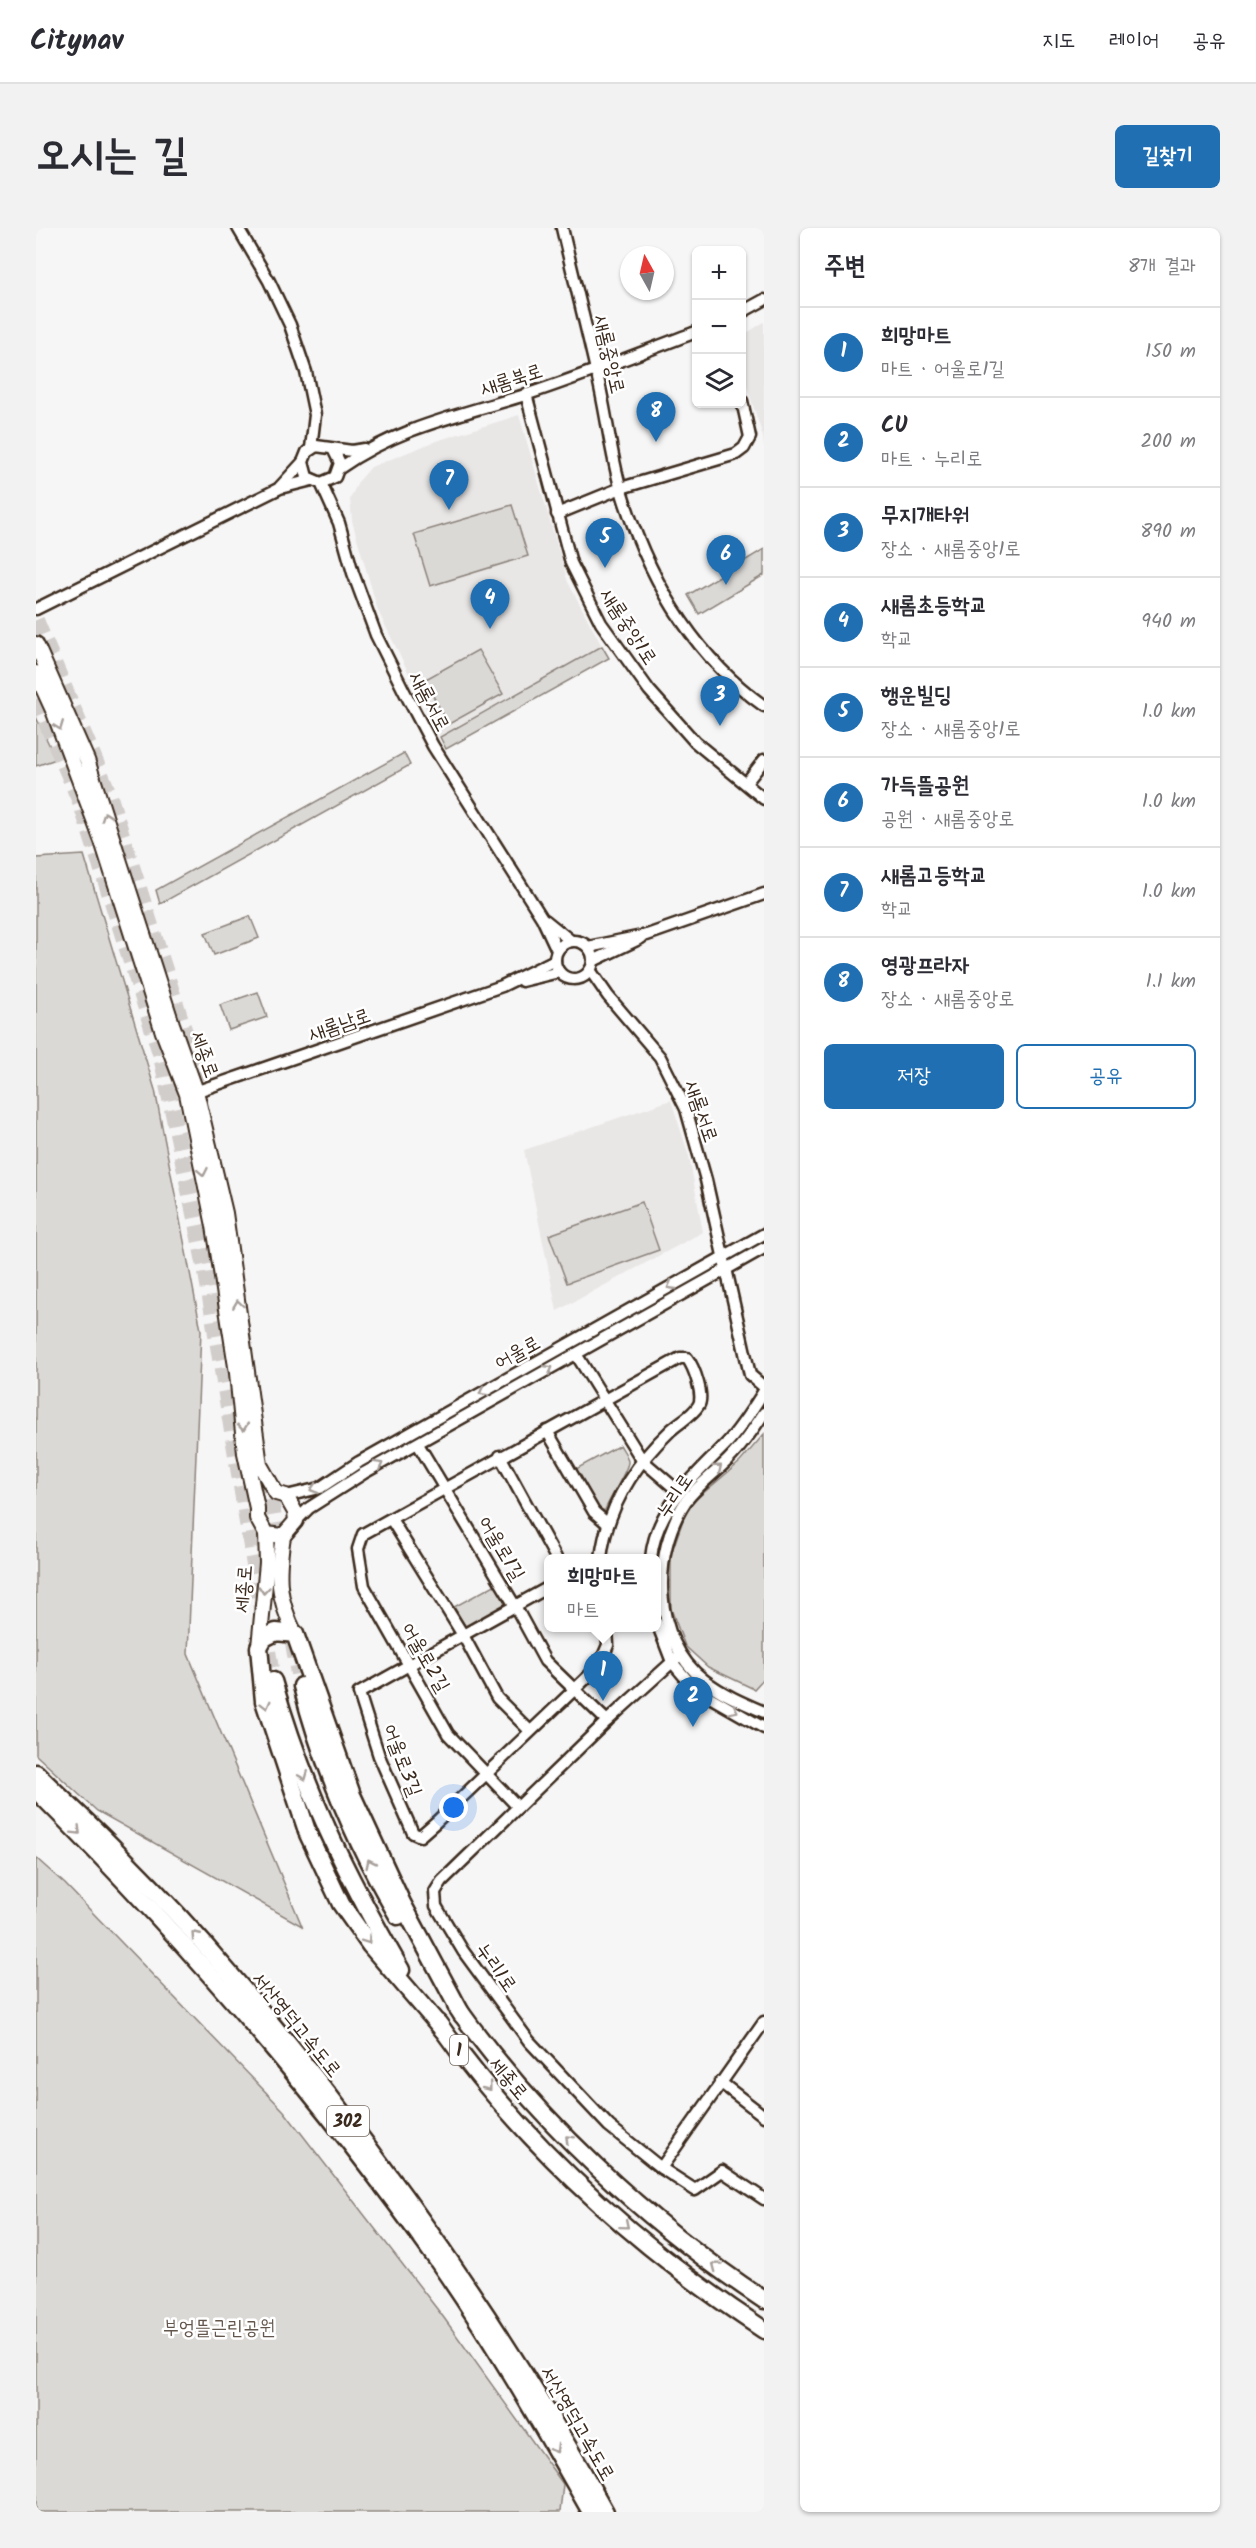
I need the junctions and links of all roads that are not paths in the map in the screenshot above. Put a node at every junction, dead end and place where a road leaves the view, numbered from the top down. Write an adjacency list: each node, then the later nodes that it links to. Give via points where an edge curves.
1 (238, 228): 9 (street, via 290,325 306,372 315,415)
2 (562, 228): 6 (street, 새롬중앙로)
3 (764, 300): 4 (street)
4 (746, 309)
5 (692, 333): 6 (street, 새롬북로)
6 (596, 369): 7 (street, 새롬북로); 16 (street, 새롬중앙로)
7 (526, 394): 11 (street, 새롬북로, via 419,426); 17 (street, 새롬중앙1로)
8 (743, 408): 16 (street, via 750,429 744,448 719,460)
9 (316, 447): 10 (street); 12 (street)
10 (333, 449): 11 (street); 13 (street)
11 (367, 449): 13 (street, 새롬북로)
12 (303, 462): 14 (street, via 304,472); 15 (street)
13 (340, 468): 14 (street)
14 (321, 481): 15 (street); 26 (street, 새롬서로, via 376,635 404,691 439,755)
15 (280, 488): 18 (street)
16 (621, 489): 17 (street); 21 (street, 새롬중앙로, via 645,557 673,608 713,663)
17 (557, 514): 23 (street, 새롬중앙1로, via 571,563 620,651 694,742)
18 (36, 609)
19 (36, 644): 36 (main road, 세종로, one-way to 19, via 87,760)
20 (36, 673): 36 (main road, 세종로, one-way to 36, via 102,841 163,1032)
21 (764, 706)
22 (764, 760): 23 (street)
23 (746, 783): 24 (street, 새롬중앙1로)
24 (764, 798)
25 (764, 894): 27 (street)
26 (542, 918): 28 (street); 30 (street)
27 (647, 935): 29 (street); 31 (street)
28 (571, 941): 29 (street); 30 (street)
29 (588, 947): 31 (street)
30 (556, 955): 32 (street); 34 (street, 새롬남로)
31 (591, 965): 33 (street); 35 (street)
32 (560, 972): 33 (street, via 569,978); 34 (street, 새롬남로)
33 (580, 978): 35 (street)
34 (502, 986): 36 (street, 새롬남로)
35 (608, 996): 39 (street, 새롬서로, via 660,1057 686,1108)
36 (192, 1093): 52 (main road, 세종로, one-way to 36, via 264,1476 257,1452 225,1213); 53 (main road, 세종로, one-way to 53, via 237,1373 245,1453)
37 (764, 1234): 39 (street, 어울로)
38 (764, 1248): 40 (street, 어울로)
39 (722, 1257): 40 (street, 새롬서로); 52 (street, 어울로, one-way to 52, via 359,1461 320,1488)
40 (724, 1270): 41 (street, 어울로); 42 (street, 새롬서로, via 750,1375)
41 (576, 1354): 44 (street); 47 (street, 어울로, one-way to 41)
42 (764, 1387)
43 (764, 1391): 51 (street, 누리로, via 741,1427)
44 (603, 1400): 46 (street); 49 (street); 49 (street, via 680,1358 690,1361 701,1398 699,1406)
45 (764, 1413): 69 (street, 누리로, one-way to 45, via 663,1606 662,1565 670,1533 686,1502 741,1446)
46 (547, 1431): 48 (street); 56 (street, via 594,1512)
47 (418, 1444): 50 (street, 어울로1길); 55 (street, 어울로, one-way to 47, via 318,1502)
48 (500, 1456): 50 (street); 59 (street)
49 (642, 1460): 51 (street); 56 (street)
50 (443, 1487): 54 (street, 어울로2길); 63 (street, 어울로1길)
51 (678, 1491): 61 (street, 누리로)
52 (281, 1495): 53 (main road, via 262,1500); 55 (main road, 세종로, via 295,1512)
53 (257, 1508): 57 (main road, 세종로, via 259,1526)
54 (391, 1519): 67 (street); 70 (street, 어울로2길, via 363,1534 358,1562 364,1586)
55 (296, 1521): 58 (main road)
56 (608, 1524): 60 (street)
57 (266, 1534): 58 (main road); 68 (main road, 세종로, one-way to 68)
58 (284, 1536): 66 (main road, 세종로, via 278,1581 280,1600)
59 (554, 1554)
60 (602, 1554)
61 (652, 1554)
62 (544, 1590): 63 (street, 어울로3길)
63 (515, 1606): 67 (street, 어울로3길); 73 (street, 어울로1길, via 545,1661)
64 (661, 1630): 69 (street, 누리로)
65 (607, 1632): 73 (street, 어울로3길, via 606,1655)
66 (295, 1635): 68 (highway, via 276,1632 264,1638); 82 (highway, via 352,1795 402,1903)
67 (463, 1635): 70 (street, 어울로3길); 77 (street, via 496,1698)
68 (259, 1647): 84 (highway, one-way to 84, via 264,1701 324,1872 370,1946)
69 (676, 1658): 74 (street, 누리로, via 726,1694); 75 (street, 누리1로); 76 (street, 누리로, one-way to 76, via 694,1688)
70 (410, 1665): 79 (street, 어울로2길, via 448,1734); 79 (street, 어울로3길, via 359,1693 380,1756 413,1833 420,1836 427,1831)
71 (298, 1674): 82 (highway, 세종로 / 1, one-way to 71, via 381,1887 316,1740)
72 (273, 1681): 84 (highway, 세종로 / 1, one-way to 84, via 293,1748 323,1824 403,1974)
73 (573, 1690): 75 (street, 어울로1길); 77 (street, 어울로3길)
74 (764, 1712)
75 (607, 1721): 81 (street, 누리1로)
76 (764, 1728)
77 (530, 1731): 79 (street, 어울로3길)
78 (36, 1773): 92 (highway, 서산영덕고속도로 / 302, one-way to 78, via 506,2344 380,2162 283,2037 207,1949 128,1862)
79 (486, 1774): 81 (street, 어울로2길)
80 (36, 1790): 91 (highway, 서산영덕고속도로 / 302, one-way to 91, via 200,1960 274,2045 372,2171 489,2340)
81 (518, 1807): 87 (street, 누리1로, via 442,1881 435,1892 436,1905 463,1951 535,2048 609,2126)
82 (462, 2015): 89 (highway, 세종로 / 1, one-way to 82, via 675,2234 566,2138)
83 (764, 2023): 85 (street)
84 (443, 2030): 90 (highway, 세종로 / 1, one-way to 90, via 541,2147 600,2204 659,2254)
85 (720, 2082): 86 (street); 87 (street)
86 (764, 2116)
87 (661, 2168): 88 (street, 누리1로, via 695,2190 715,2174 727,2172)
88 (764, 2199)
89 (764, 2300)
90 (764, 2330)
91 (591, 2512)
92 (605, 2512)

